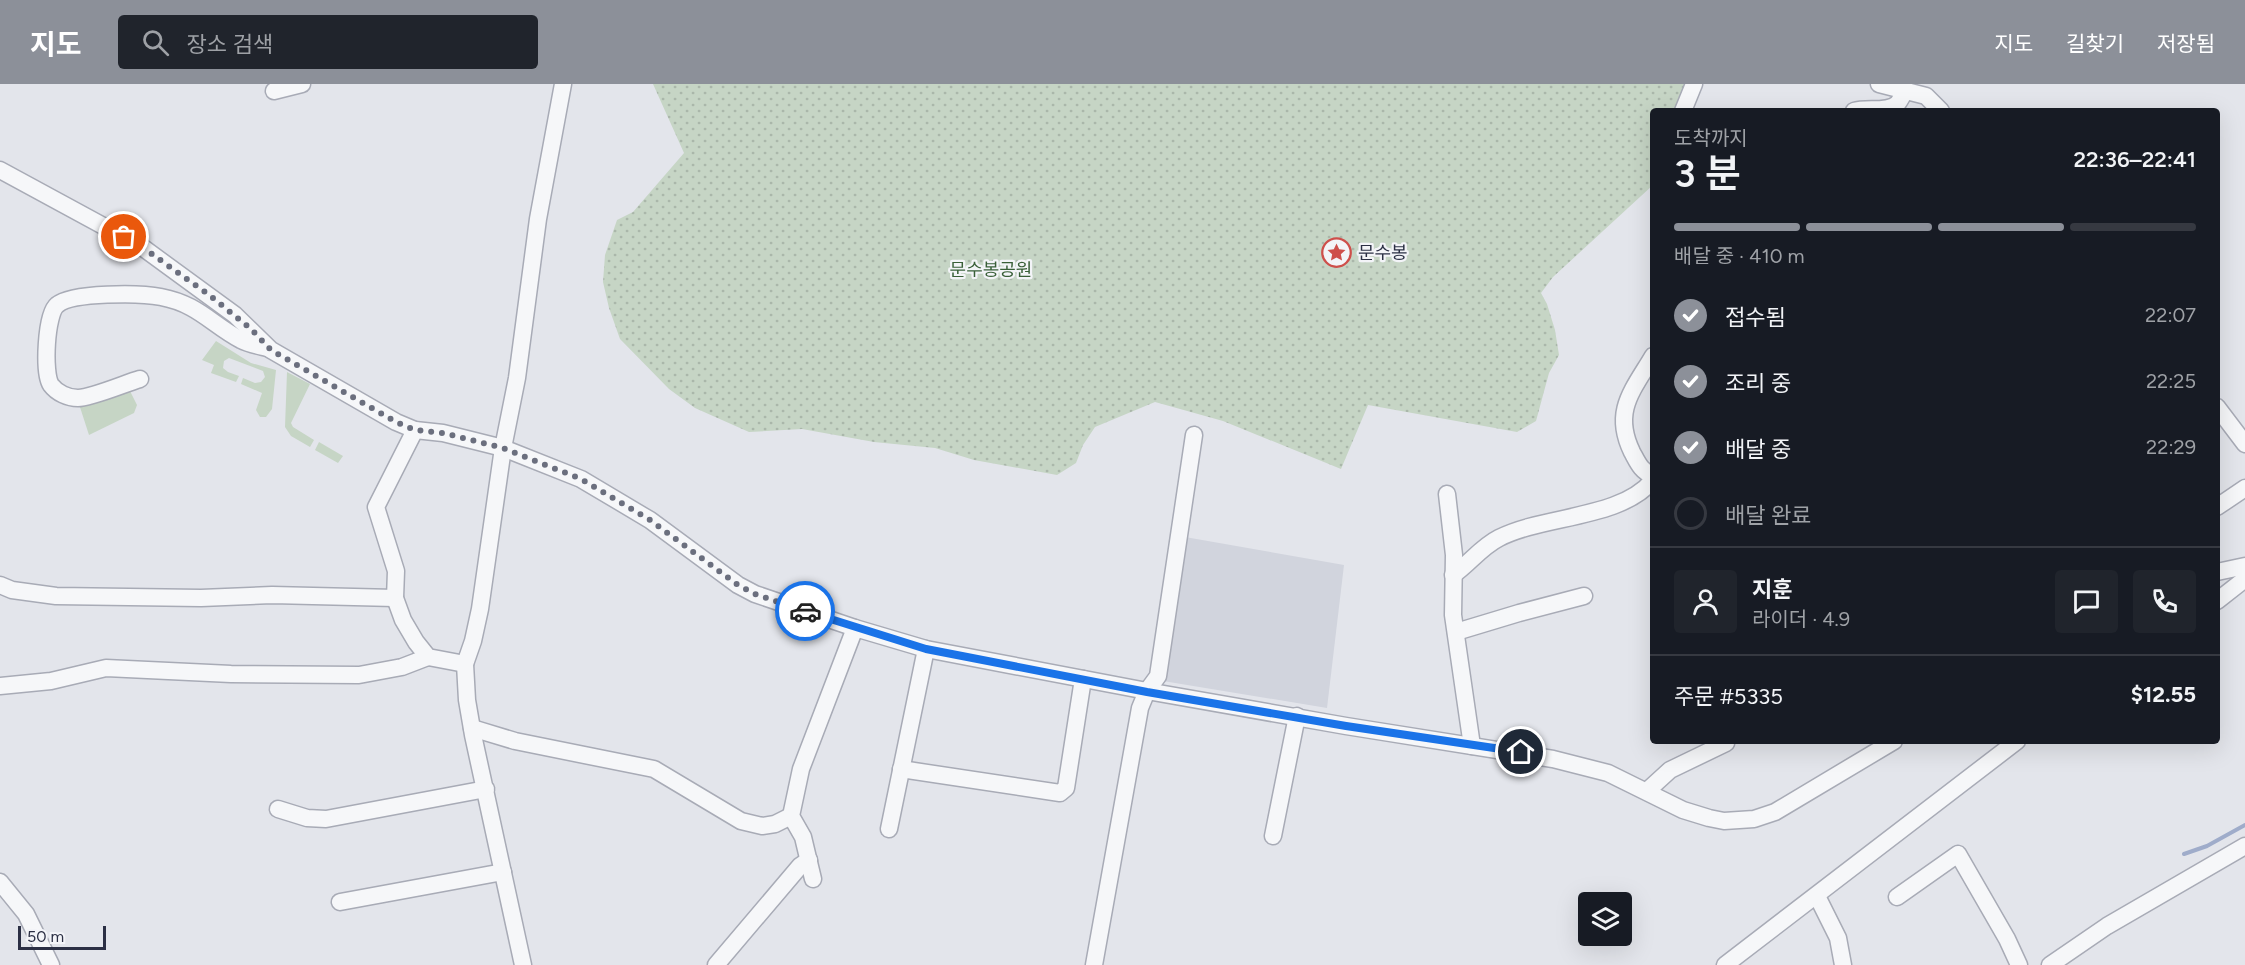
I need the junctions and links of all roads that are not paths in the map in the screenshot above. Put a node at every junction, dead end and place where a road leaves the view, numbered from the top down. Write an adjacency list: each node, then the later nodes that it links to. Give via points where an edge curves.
1 (302, 84): 6 (street)
2 (563, 84): 18 (street)
3 (1694, 84): 7 (street)
4 (1879, 84): 5 (street)
5 (1906, 90): 8 (street); 9 (street, via 1926,96)
6 (274, 91)
7 (1684, 108)
8 (1891, 108)
9 (1938, 108)
10 (0, 170): 11 (street, via 142,247 235,315)
11 (271, 350): 13 (street, via 242,340 192,307 160,297 81,297 54,307 46,348 48,379 60,394 80,398); 15 (street)
12 (1650, 361): 19 (street, via 1629,395 1623,420 1626,439 1640,467)
13 (140, 378)
14 (2220, 411): 17 (street)
15 (415, 430): 18 (street); 30 (street, via 376,507 396,571)
16 (1194, 435): 39 (street, via 1158,676)
17 (2245, 444)
18 (503, 448): 32 (street, via 581,479 650,520 755,594); 36 (street, via 480,609)
19 (1650, 476)
20 (1650, 481): 26 (street, via 1615,506 1501,537)
21 (2245, 488): 23 (street)
22 (1447, 494): 26 (street)
23 (2220, 505)
24 (2245, 566): 25 (street)
25 (2220, 571)
26 (1453, 575): 33 (street)
27 (2245, 579): 31 (street)
28 (0, 585): 30 (street, via 56,596)
29 (1584, 596): 33 (street)
30 (394, 598): 35 (street, via 403,620)
31 (2220, 598)
32 (855, 628): 34 (street); 50 (street, via 801,769)
33 (1456, 632): 45 (street)
34 (926, 649): 37 (street); 46 (street)
35 (428, 657): 36 (street); 38 (street, via 402,667 359,675 106,668 51,681)
36 (465, 664): 41 (street)
37 (1083, 679): 39 (street); 46 (street, via 1066,788 1060,793)
38 (0, 686)
39 (1147, 692): 40 (street); 64 (street, via 1140,708)
40 (1297, 716): 45 (street); 52 (street)
41 (472, 728): 47 (street); 50 (street, via 514,741 654,770 741,821 762,826)
42 (1724, 744): 48 (street, via 1670,770)
43 (1889, 744): 48 (street, via 1775,812 1754,819 1709,818 1683,810)
44 (2013, 744): 58 (street)
45 (1472, 746): 48 (street, via 1553,759 1608,773)
46 (901, 769): 51 (street)
47 (486, 789): 49 (street, via 326,819); 55 (street)
48 (1647, 791)
49 (278, 809)
50 (791, 816): 54 (street, via 803,837)
51 (889, 829)
52 (1273, 836)
53 (2245, 846): 68 (street, via 2107,926)
54 (809, 860): 56 (street); 63 (street)
55 (503, 872): 60 (street); 62 (street)
56 (813, 879)
57 (0, 882): 61 (street, via 26,914)
58 (1817, 896): 65 (street); 66 (street, via 1838,938)
59 (1897, 897): 67 (street, via 1958,854)
60 (340, 902)
61 (51, 965)
62 (522, 965)
63 (716, 965)
64 (1094, 965)
65 (1725, 965)
66 (1843, 965)
67 (2019, 965)
68 (2050, 965)

